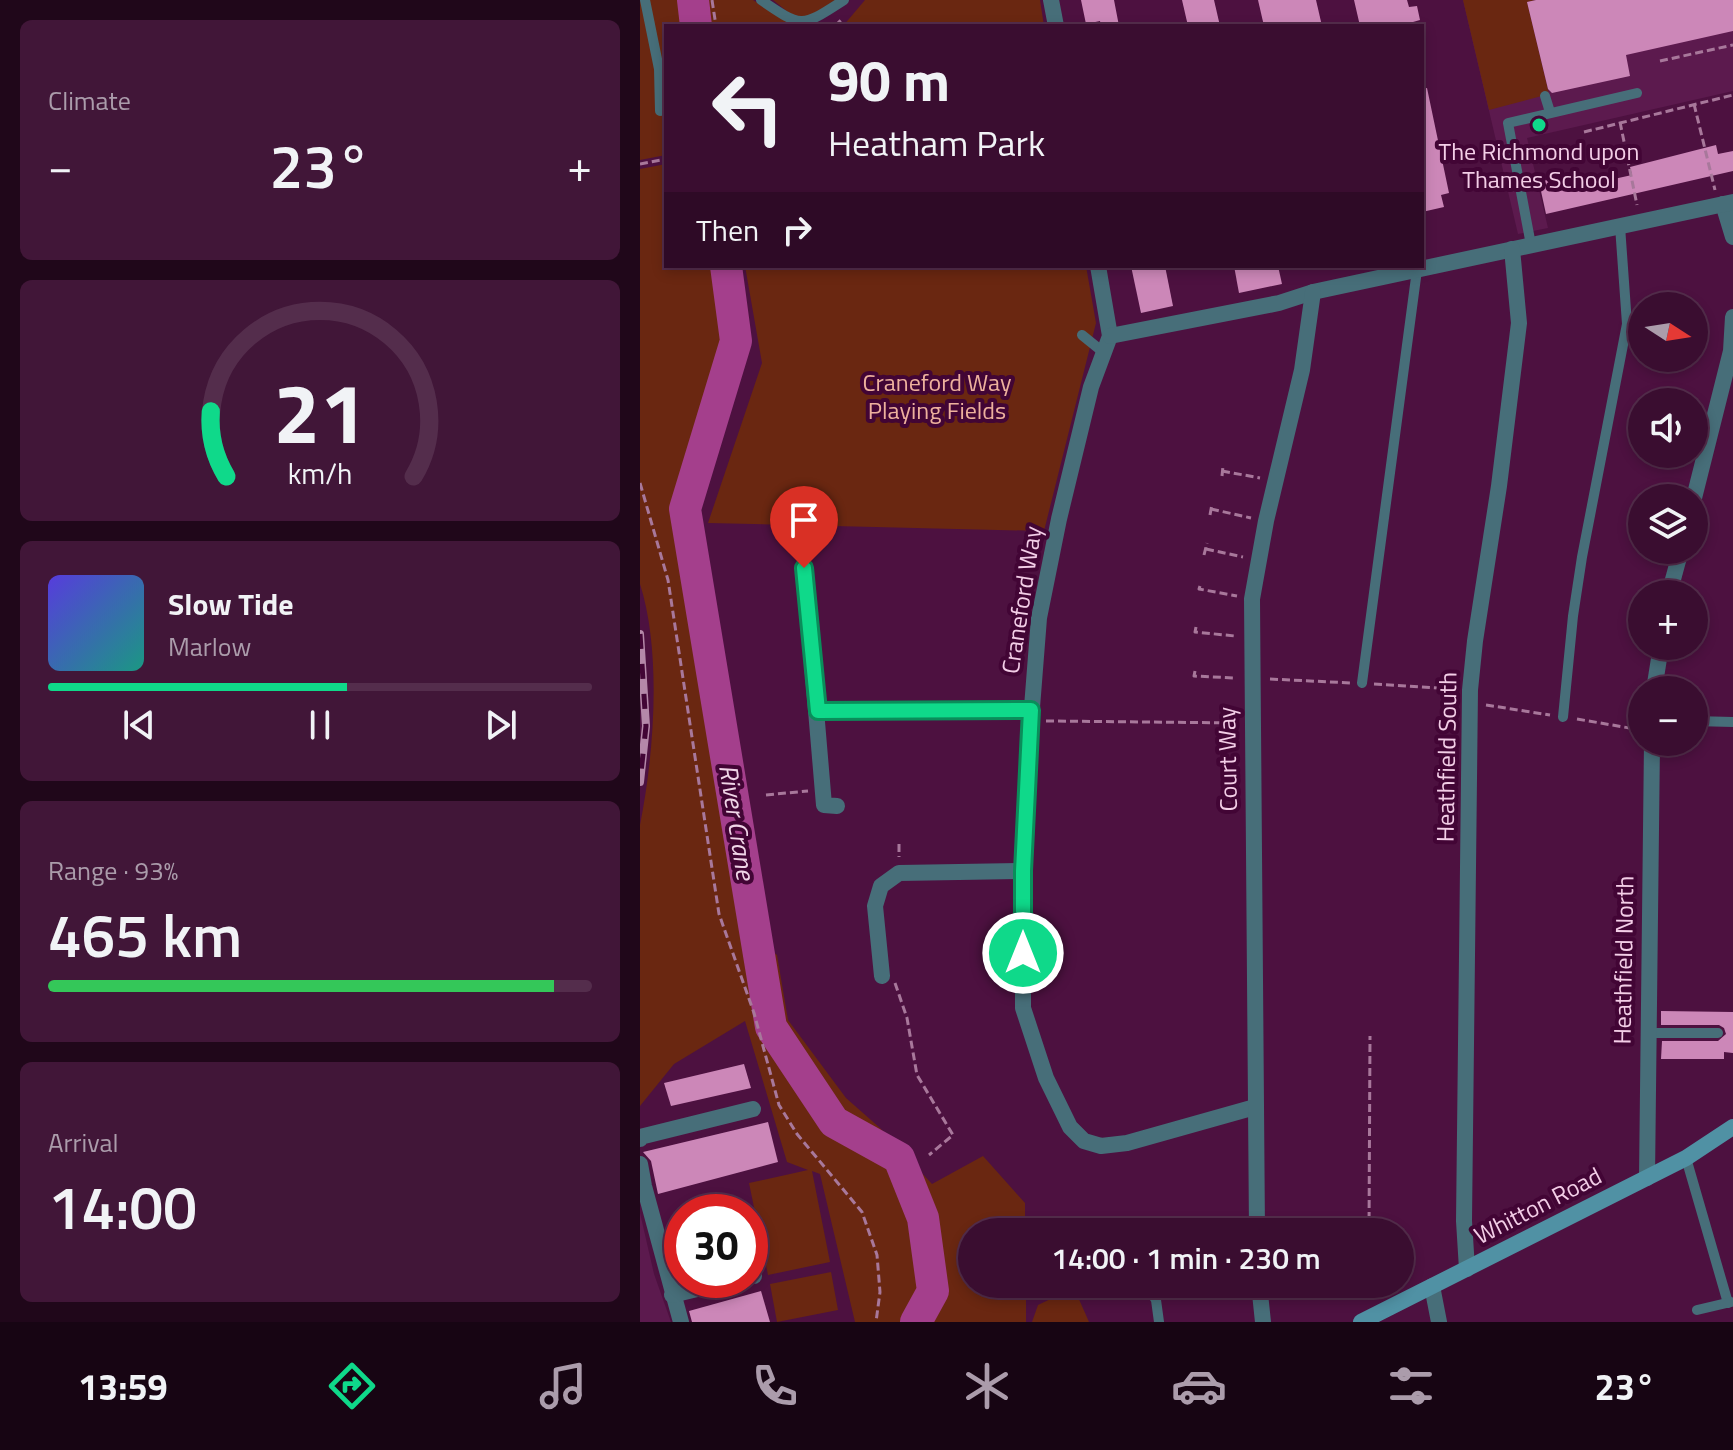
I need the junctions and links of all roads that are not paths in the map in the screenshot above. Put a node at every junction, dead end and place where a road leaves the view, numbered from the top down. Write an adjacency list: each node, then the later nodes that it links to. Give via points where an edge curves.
1 (645, 0): 8 (lane, via 659,69)
2 (761, 0): 3 (lane, via 786,17 810,22)
3 (844, 0)
4 (1051, 0): 5 (street)
5 (1056, 24)
6 (1637, 93): 9 (lane)
7 (1545, 96): 9 (lane)
8 (660, 111)
9 (1550, 112): 13 (lane, via 1508,123)
10 (1728, 203): 11 (street); 12 (street)
11 (1620, 226): 13 (street); 27 (lane, via 1627,324 1582,557)
12 (1733, 237)
13 (1531, 245): 14 (street)
14 (1512, 249): 16 (street); 45 (street, Heathfield South, via 1519,323 1470,690)
15 (1098, 268): 20 (street)
16 (1417, 270): 17 (street); 24 (lane)
17 (1313, 292): 20 (street); 36 (street, Court Way, via 1302,370 1252,599)
18 (1733, 317): 22 (street, via 1731,351)
19 (1082, 335): 21 (lane)
20 (1110, 336): 21 (street, Craneford Way)
21 (1103, 352): 26 (street, Craneford Way, via 1056,532 1039,618)
22 (1698, 484)
23 (804, 568): 25 (street)
24 (1362, 683)
25 (818, 711): 26 (street); 31 (street, via 824,805)
26 (1031, 715): 32 (street, Craneford Way)
27 (1563, 717)
28 (1708, 721): 29 (lane)
29 (1733, 722)
30 (1652, 756): 34 (street, Heathfield North)
31 (837, 806)
32 (1023, 871): 33 (street, via 899,873 881,886 875,906); 36 (street, Craneford Way, via 1023,1008 1046,1078 1070,1127 1084,1141 1101,1146)
33 (882, 976)
34 (1648, 1033): 35 (lane); 42 (street, Heathfield North)
35 (1718, 1033)
36 (1255, 1107): 43 (street, Court Way)
37 (753, 1109): 39 (street)
38 (1733, 1127): 40 (main road, Whitton Road)
39 (640, 1139)
40 (1686, 1158): 42 (main road, Whitton Road); 50 (lane)
41 (640, 1164): 44 (street)
42 (1647, 1178): 45 (main road, Whitton Road)
43 (1257, 1218)
44 (664, 1264)
45 (1467, 1269): 46 (main road, Whitton Road)
46 (1432, 1286): 55 (main road, Whitton Road); 56 (street)
47 (673, 1298): 52 (street)
48 (1155, 1298): 53 (lane)
49 (1260, 1298): 54 (street)
50 (1731, 1302): 51 (lane)
51 (1697, 1310)
52 (681, 1322)
53 (1159, 1322)
54 (1263, 1322)
55 (1361, 1322)
56 (1439, 1322)

